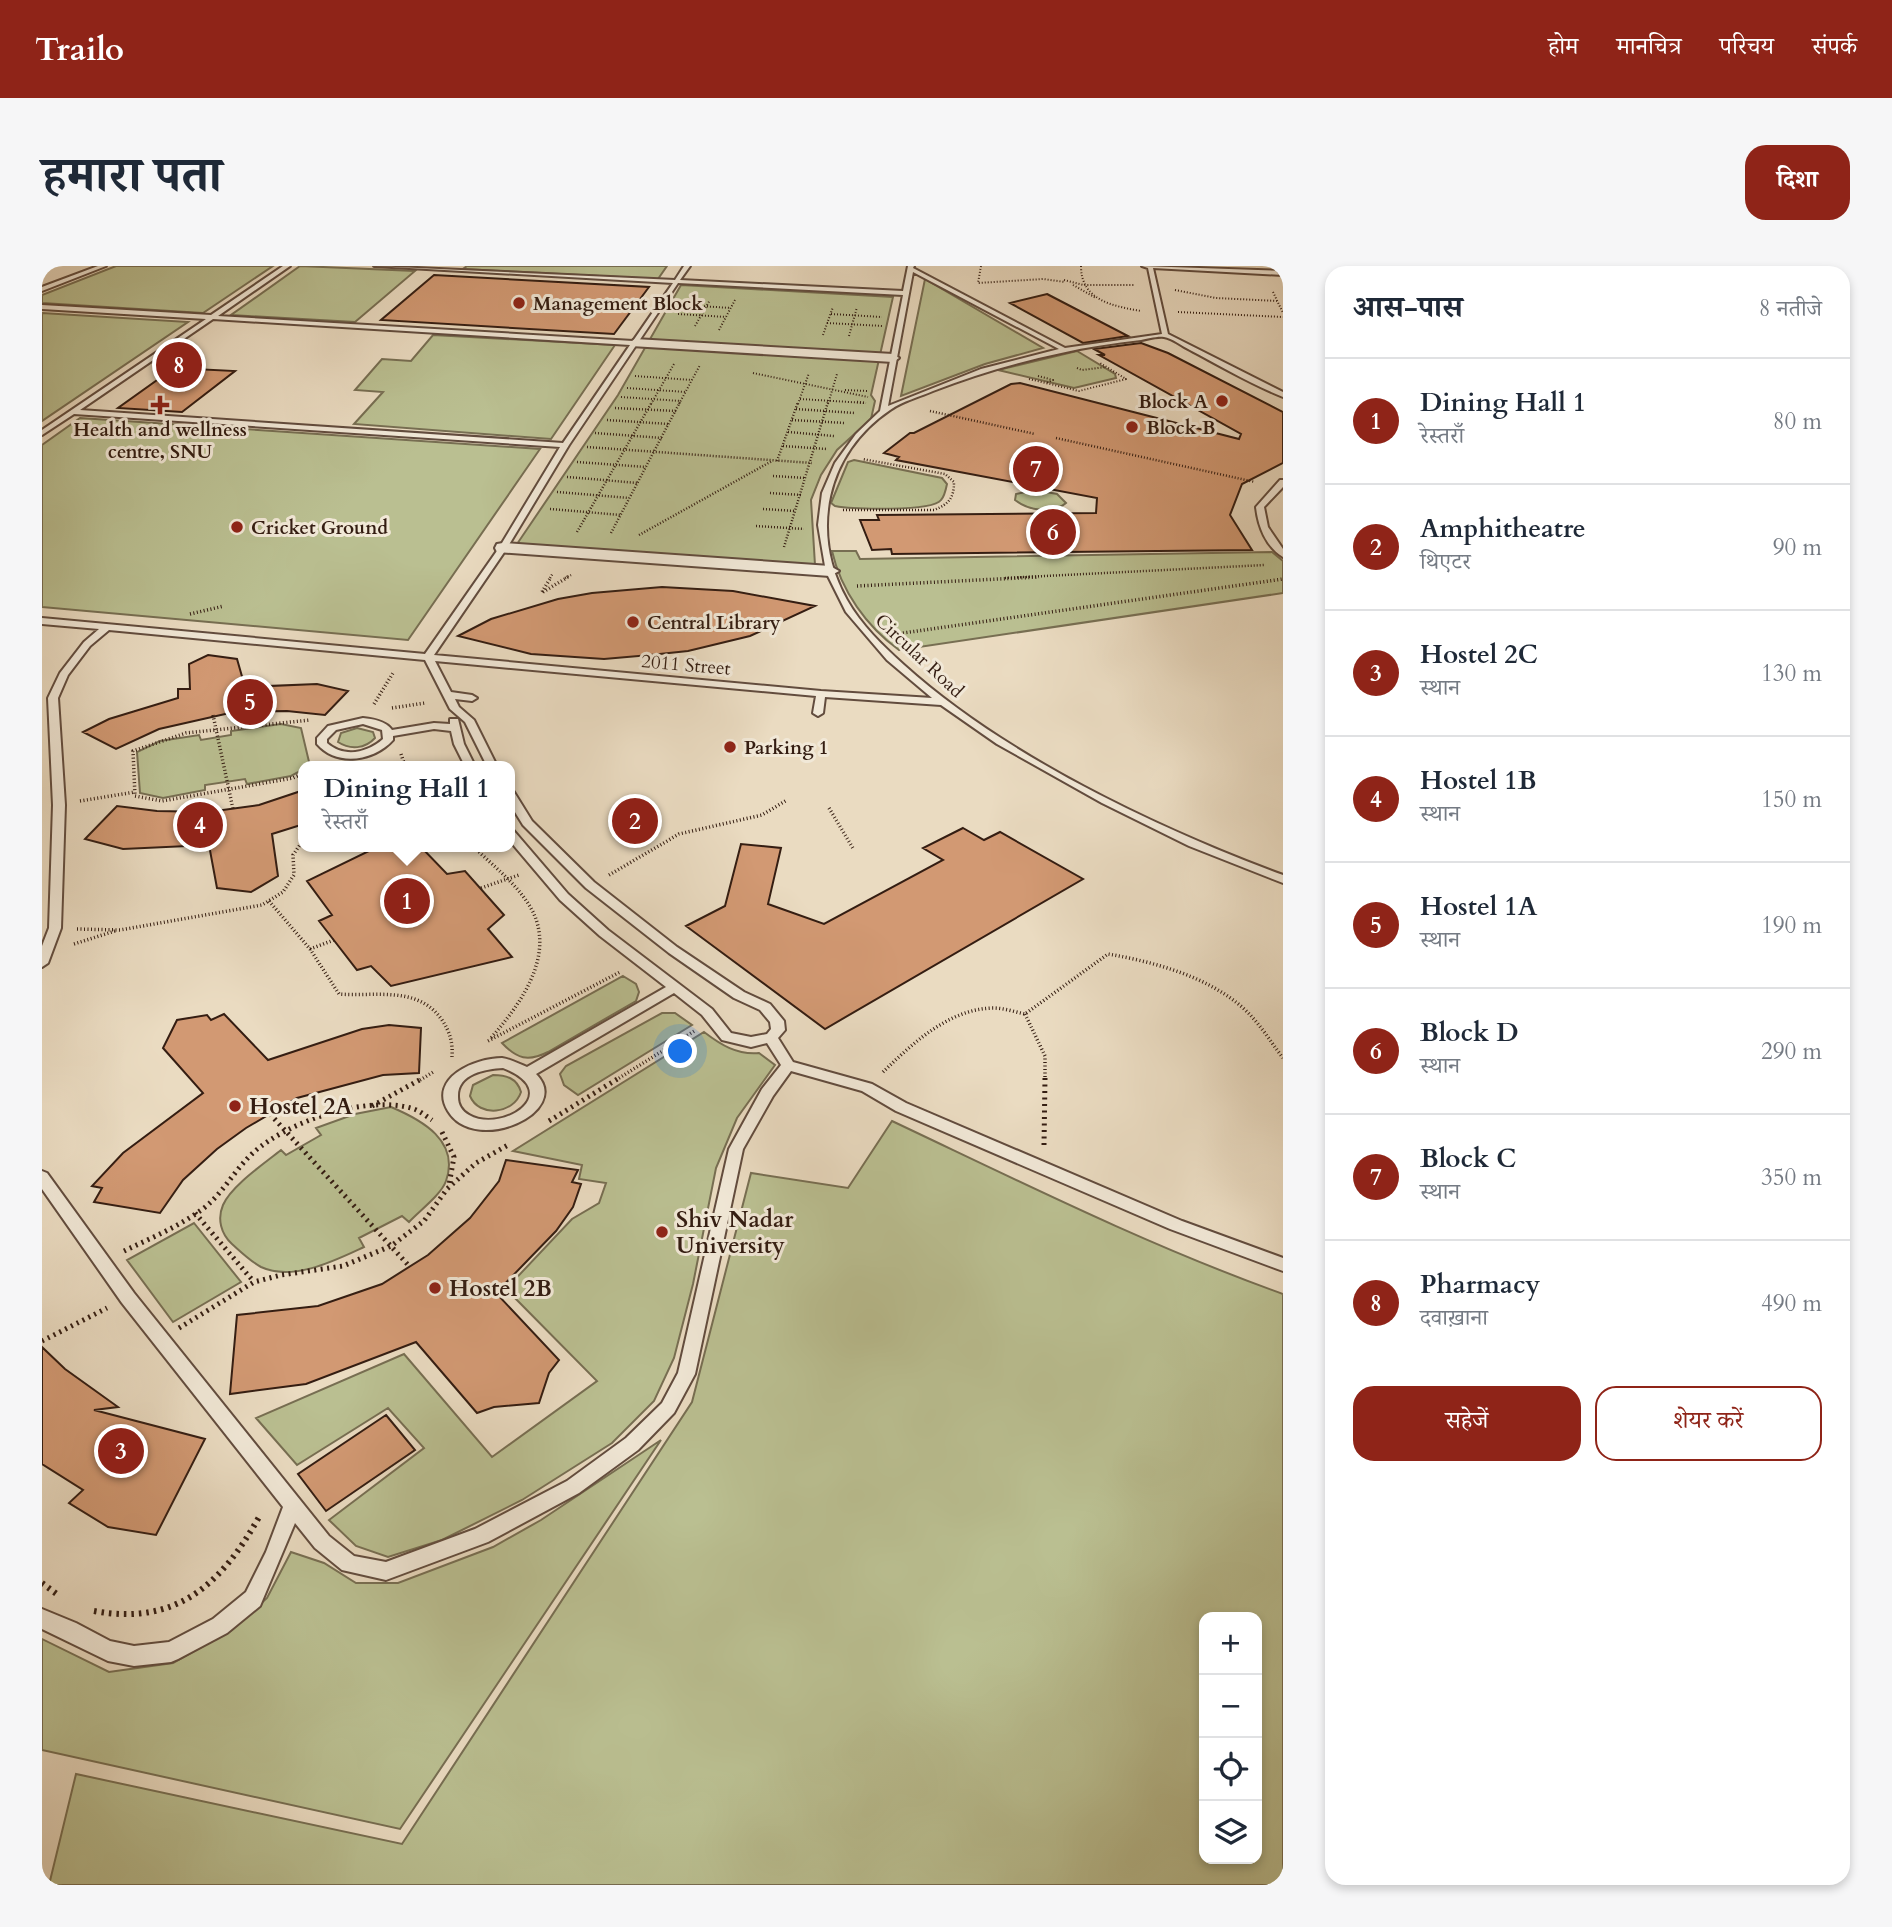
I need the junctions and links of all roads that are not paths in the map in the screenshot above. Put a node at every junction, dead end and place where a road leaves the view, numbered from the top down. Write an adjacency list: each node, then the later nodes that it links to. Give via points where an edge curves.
1 (83, 266): 10 (lane)
2 (103, 266): 12 (lane)
3 (287, 266): 15 (lane)
4 (377, 266): 7 (lane)
5 (687, 266): 11 (lane)
6 (1148, 266): 9 (lane); 16 (lane)
7 (458, 268): 11 (lane)
8 (911, 268): 13 (lane); 18 (lane)
9 (1283, 273)
10 (42, 281)
11 (677, 282): 13 (lane); 17 (lane)
12 (42, 289)
13 (906, 293): 19 (lane)
14 (42, 307): 15 (lane)
15 (211, 317): 17 (lane); 22 (lane)
16 (1165, 335): 18 (lane, Circular Road); 20 (lane)
17 (635, 343): 19 (street); 24 (lane)
18 (1062, 348): 21 (lane, Circular Road, via 987,369)
19 (893, 358): 21 (lane)
20 (1283, 396)
21 (883, 408): 28 (lane, Circular Road, via 846,453 821,502 823,551)
22 (74, 412): 23 (lane); 24 (lane)
23 (42, 433)
24 (565, 445): 26 (lane)
25 (1279, 484): 27 (lane, via 1260,507 1261,523)
26 (503, 548): 28 (street, via 565,552 606,548 778,568); 31 (lane)
27 (1283, 554)
28 (832, 579): 35 (lane, Circular Road, via 871,637)
29 (42, 621): 30 (lane, 2011 Street)
30 (107, 627): 31 (lane, 2011 Street); 45 (lane, via 63,675 53,698 59,805)
31 (428, 657): 32 (lane, 2011 Street); 33 (lane)
32 (821, 694): 35 (lane, 2011 Street); 37 (lane)
33 (448, 695): 34 (lane); 36 (lane)
34 (472, 698)
35 (942, 702): 44 (lane, Circular Road, via 1003,743 1135,817)
36 (455, 709): 38 (lane); 41 (lane, via 469,720)
37 (818, 713)
38 (454, 728): 39 (lane, via 434,726); 40 (lane)
39 (387, 734): 39 (lane, via 383,746 365,754 333,753 322,744 332,728 352,722 373,722 387,729)
40 (468, 761)
41 (490, 761)
42 (515, 803): 48 (lane, via 527,823 590,884 673,950 765,1007 777,1021 778,1030)
43 (515, 839): 47 (lane, via 564,897)
44 (1283, 879)
45 (48, 927): 46 (lane)
46 (42, 963)
47 (675, 987): 48 (lane, via 707,1012 727,1037 751,1042); 50 (lane)
48 (771, 1038): 49 (lane)
49 (788, 1065): 52 (lane, via 867,1087 901,1107 1176,1225); 53 (lane, via 736,1149 686,1374 668,1408 632,1444 573,1487 481,1536 386,1571 349,1564 322,1542)
50 (528, 1072): 50 (lane, via 539,1091 537,1101 519,1119 475,1124 463,1119 449,1101 454,1082 476,1067 504,1063)
51 (42, 1177): 53 (lane, via 128,1298)
52 (1283, 1265)
53 (293, 1505): 54 (lane, via 253,1599 220,1626 170,1652 134,1656 108,1651)
54 (42, 1619)

